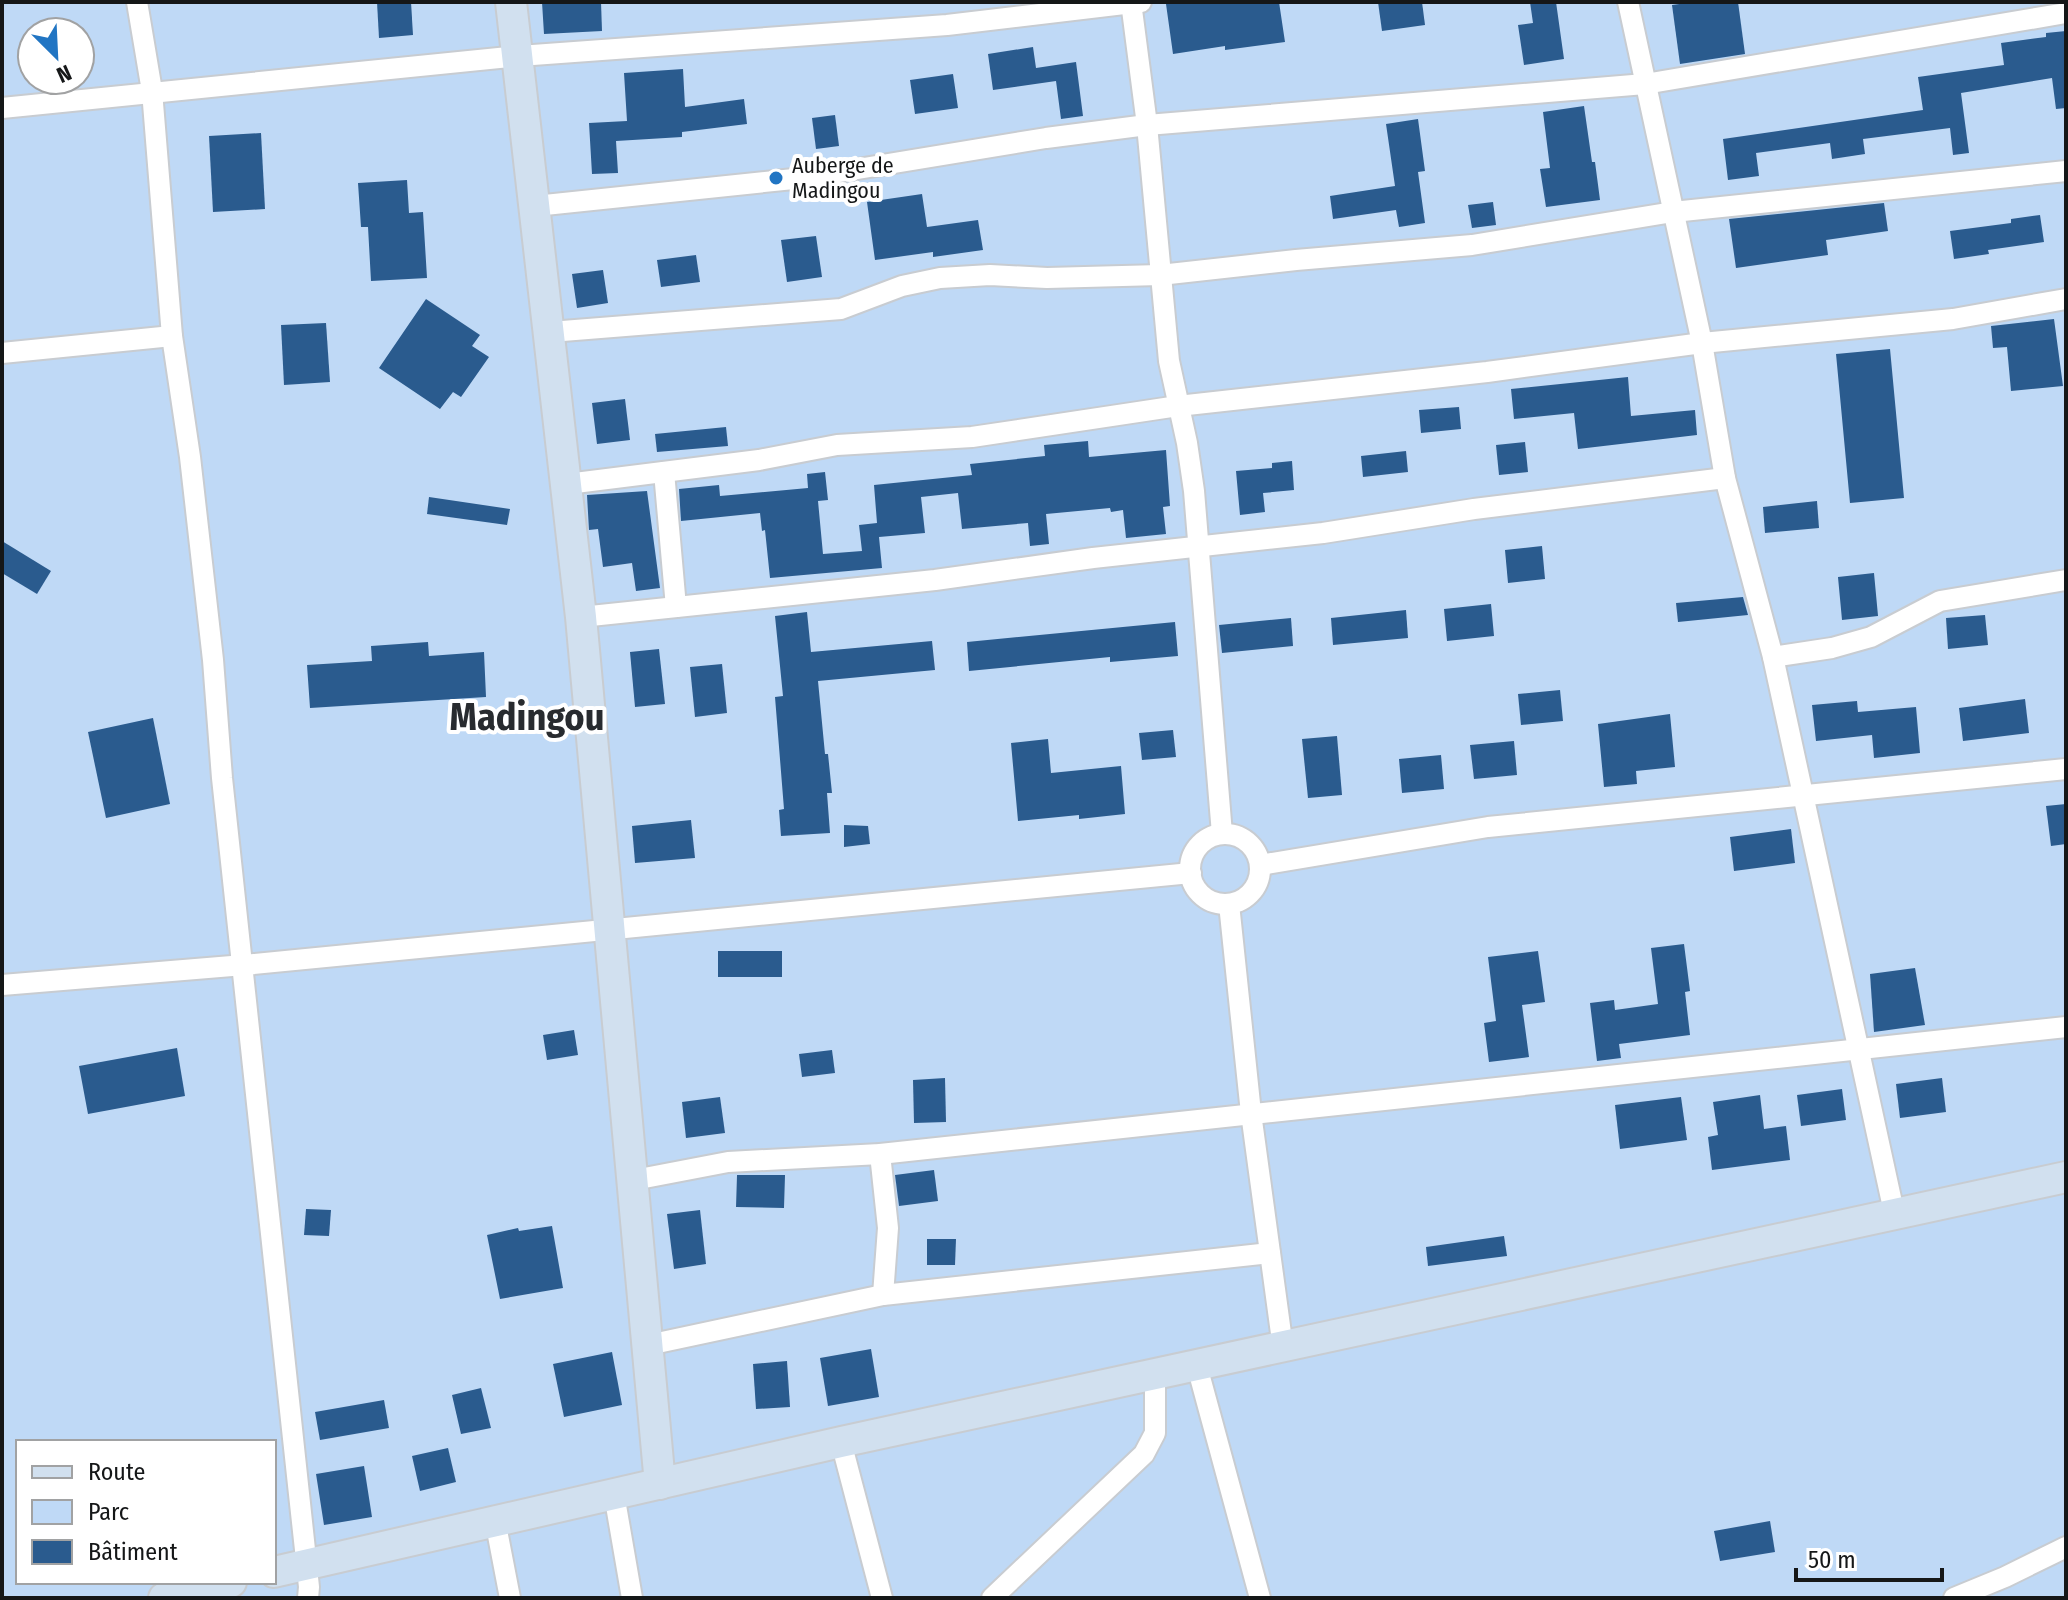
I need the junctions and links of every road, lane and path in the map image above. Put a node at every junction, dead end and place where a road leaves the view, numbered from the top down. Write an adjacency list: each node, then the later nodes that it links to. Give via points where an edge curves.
1 (137, 2): 8 (street)
2 (511, 2): 6 (street)
3 (1628, 2): 7 (street)
4 (1134, 3): 6 (street, via 947,25); 10 (street)
5 (2066, 13): 7 (street)
6 (519, 56): 8 (street); 12 (street)
7 (1645, 84): 10 (street); 13 (street)
8 (152, 91): 9 (street); 17 (street)
9 (2, 108)
10 (1147, 125): 12 (street, via 803,178); 14 (street)
11 (2066, 171): 13 (street)
12 (535, 206): 16 (street)
13 (1673, 212): 14 (street, via 1472,245); 18 (street)
14 (1160, 275): 16 (street, via 940,278 841,309); 20 (street)
15 (2066, 299): 18 (street, via 1953,319)
16 (550, 332): 23 (street)
17 (172, 336): 19 (street); 36 (street, via 196,504)
18 (1702, 343): 20 (street); 22 (street)
19 (2, 353)
20 (1178, 406): 21 (street, via 972,437 837,445); 24 (street)
21 (664, 472): 23 (street); 26 (street)
22 (1725, 478): 24 (street); 28 (street)
23 (567, 484): 27 (street)
24 (1199, 547): 26 (street); 31 (street)
25 (2066, 580): 28 (street, via 1940,601 1871,637)
26 (676, 607): 27 (street)
27 (581, 617): 35 (street)
28 (1773, 657): 30 (street)
29 (2066, 769): 30 (street)
30 (1804, 797): 32 (street, via 1488,827); 39 (street)
31 (1222, 834): 32 (street, via 1251,845); 33 (street, via 1198,848)
32 (1260, 865): 34 (street, via 1256,886)
33 (1191, 873): 34 (street, via 1203,896); 35 (street)
34 (1229, 904): 40 (street)
35 (608, 930): 36 (street); 43 (street)
36 (244, 965): 37 (street); 56 (street)
37 (2, 985)
38 (2066, 1027): 39 (street)
39 (1856, 1050): 40 (street); 44 (street)
40 (1251, 1113): 41 (street); 45 (street)
41 (880, 1154): 43 (street, via 728,1162); 46 (street, via 888,1236)
42 (2066, 1177): 44 (street)
43 (634, 1180): 47 (street)
44 (1894, 1212): 48 (street)
45 (1270, 1253): 46 (street); 48 (street)
46 (883, 1295): 47 (street)
47 (648, 1345): 52 (street)
48 (1283, 1348): 49 (street)
49 (1197, 1366): 50 (street); 65 (street)
50 (1155, 1375): 51 (street); 64 (street, via 1155,1433 1144,1454)
51 (841, 1442): 52 (street); 63 (street)
52 (660, 1484): 53 (street)
53 (614, 1494): 54 (street); 62 (street)
54 (495, 1520): 56 (street); 61 (street)
55 (2066, 1547): 66 (street)
56 (306, 1564): 57 (street); 60 (street)
57 (276, 1572)
58 (223, 1584): 59 (street)
59 (164, 1598)
60 (308, 1598)
61 (510, 1598)
62 (632, 1598)
63 (882, 1598)
64 (992, 1598)
65 (1260, 1598)
66 (1954, 1598)

